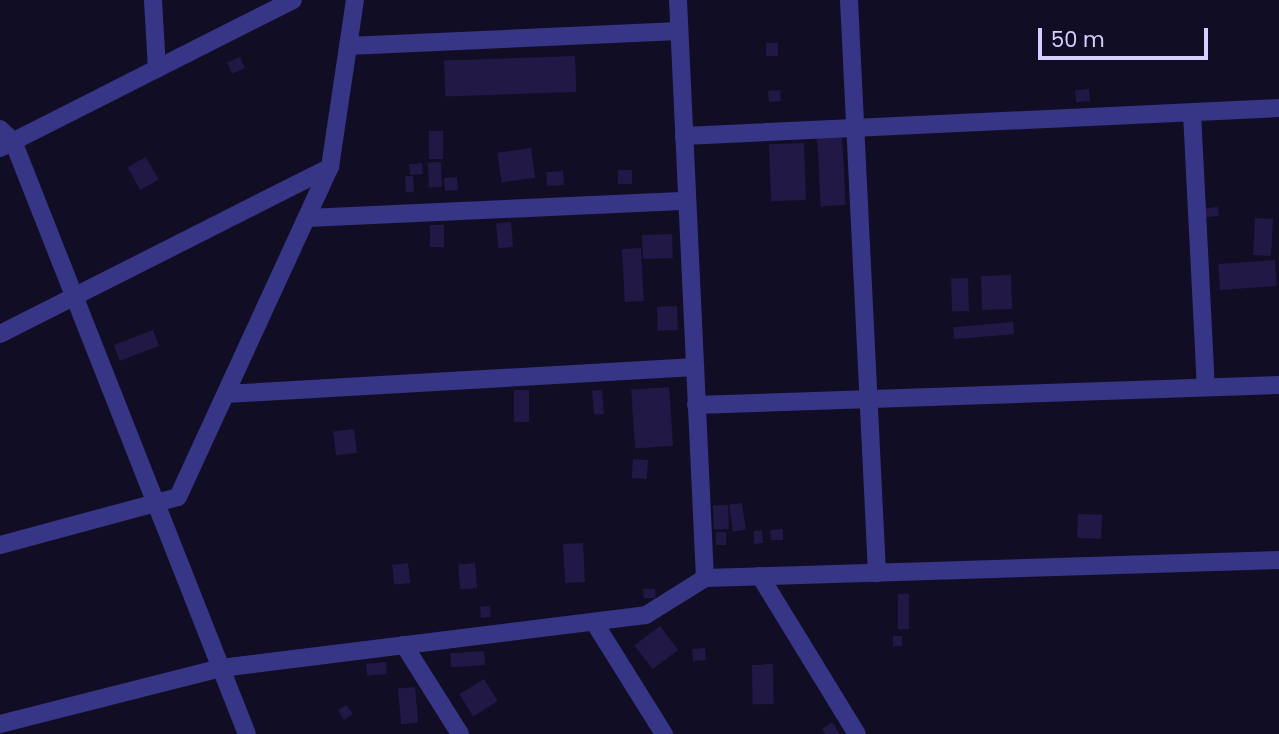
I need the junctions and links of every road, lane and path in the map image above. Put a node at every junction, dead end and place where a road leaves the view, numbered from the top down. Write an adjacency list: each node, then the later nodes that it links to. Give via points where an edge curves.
1 (153, 0): 8 (street)
2 (293, 0): 8 (street)
3 (355, 0): 7 (street)
4 (678, 0): 6 (street)
5 (849, 0): 11 (street)
6 (680, 31): 7 (street); 12 (street)
7 (348, 46): 14 (street)
8 (157, 69): 13 (street)
9 (1279, 108): 10 (street)
10 (1192, 113): 11 (street); 21 (street)
11 (855, 128): 12 (street); 23 (street)
12 (684, 136): 15 (street)
13 (4, 139): 17 (street)
14 (330, 167): 16 (street); 17 (street)
15 (687, 201): 16 (street); 19 (street)
16 (307, 218): 22 (street)
17 (74, 296): 18 (street); 25 (street)
18 (0, 334)
19 (695, 367): 22 (street); 24 (street)
20 (1279, 385): 21 (street)
21 (1206, 387): 23 (street)
22 (226, 394): 25 (street, via 178,498)
23 (868, 399): 24 (street); 28 (street)
24 (696, 405): 30 (street)
25 (156, 503): 26 (street); 33 (street)
26 (0, 545)
27 (1279, 560): 28 (street)
28 (877, 572): 29 (street)
29 (760, 576): 30 (street); 38 (street)
30 (705, 578): 31 (street, via 646,615)
31 (594, 622): 32 (street); 37 (street)
32 (404, 645): 33 (street); 36 (street)
33 (221, 668): 34 (street); 35 (street)
34 (0, 724)
35 (247, 734)
36 (460, 734)
37 (664, 734)
38 (857, 734)

